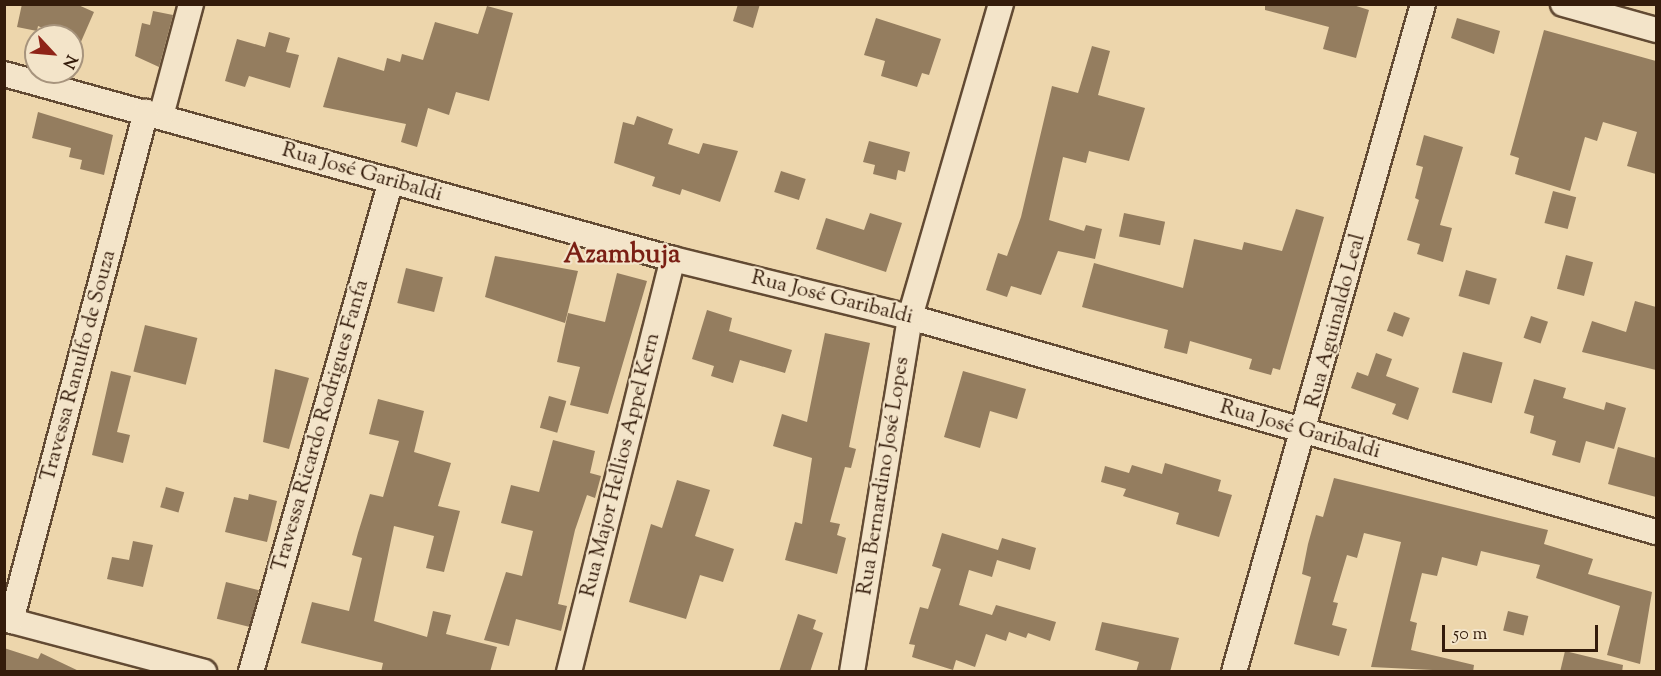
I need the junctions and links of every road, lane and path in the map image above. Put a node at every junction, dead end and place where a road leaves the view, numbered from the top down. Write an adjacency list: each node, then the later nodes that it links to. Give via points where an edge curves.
1 (191, 4): 7 (street, Travessa Ranulfo de Souza)
2 (1001, 4): 10 (street, Rua Bernardino José Lopes)
3 (1423, 4): 11 (street, Rua Aguinaldo Leal)
4 (1563, 4): 5 (street)
5 (1656, 30)
6 (4, 74): 7 (street, Rua José Garibaldi)
7 (154, 114): 8 (street, Rua José Garibaldi); 13 (street, Travessa Ranulfo de Souza)
8 (391, 181): 9 (street, Rua José Garibaldi); 15 (street, Travessa Ricardo Rodrigues Fanfa)
9 (673, 259): 10 (street, Rua José Garibaldi); 16 (street, Rua Major Hellios Appel Kern)
10 (910, 317): 11 (street, Rua José Garibaldi); 17 (street, Rua Bernardino José Lopes)
11 (1306, 432): 12 (street, Rua José Garibaldi); 18 (street, Rua Aguinaldo Leal)
12 (1656, 532)
13 (8, 620): 14 (street)
14 (204, 672)
15 (251, 672)
16 (569, 672)
17 (852, 672)
18 (1234, 672)

